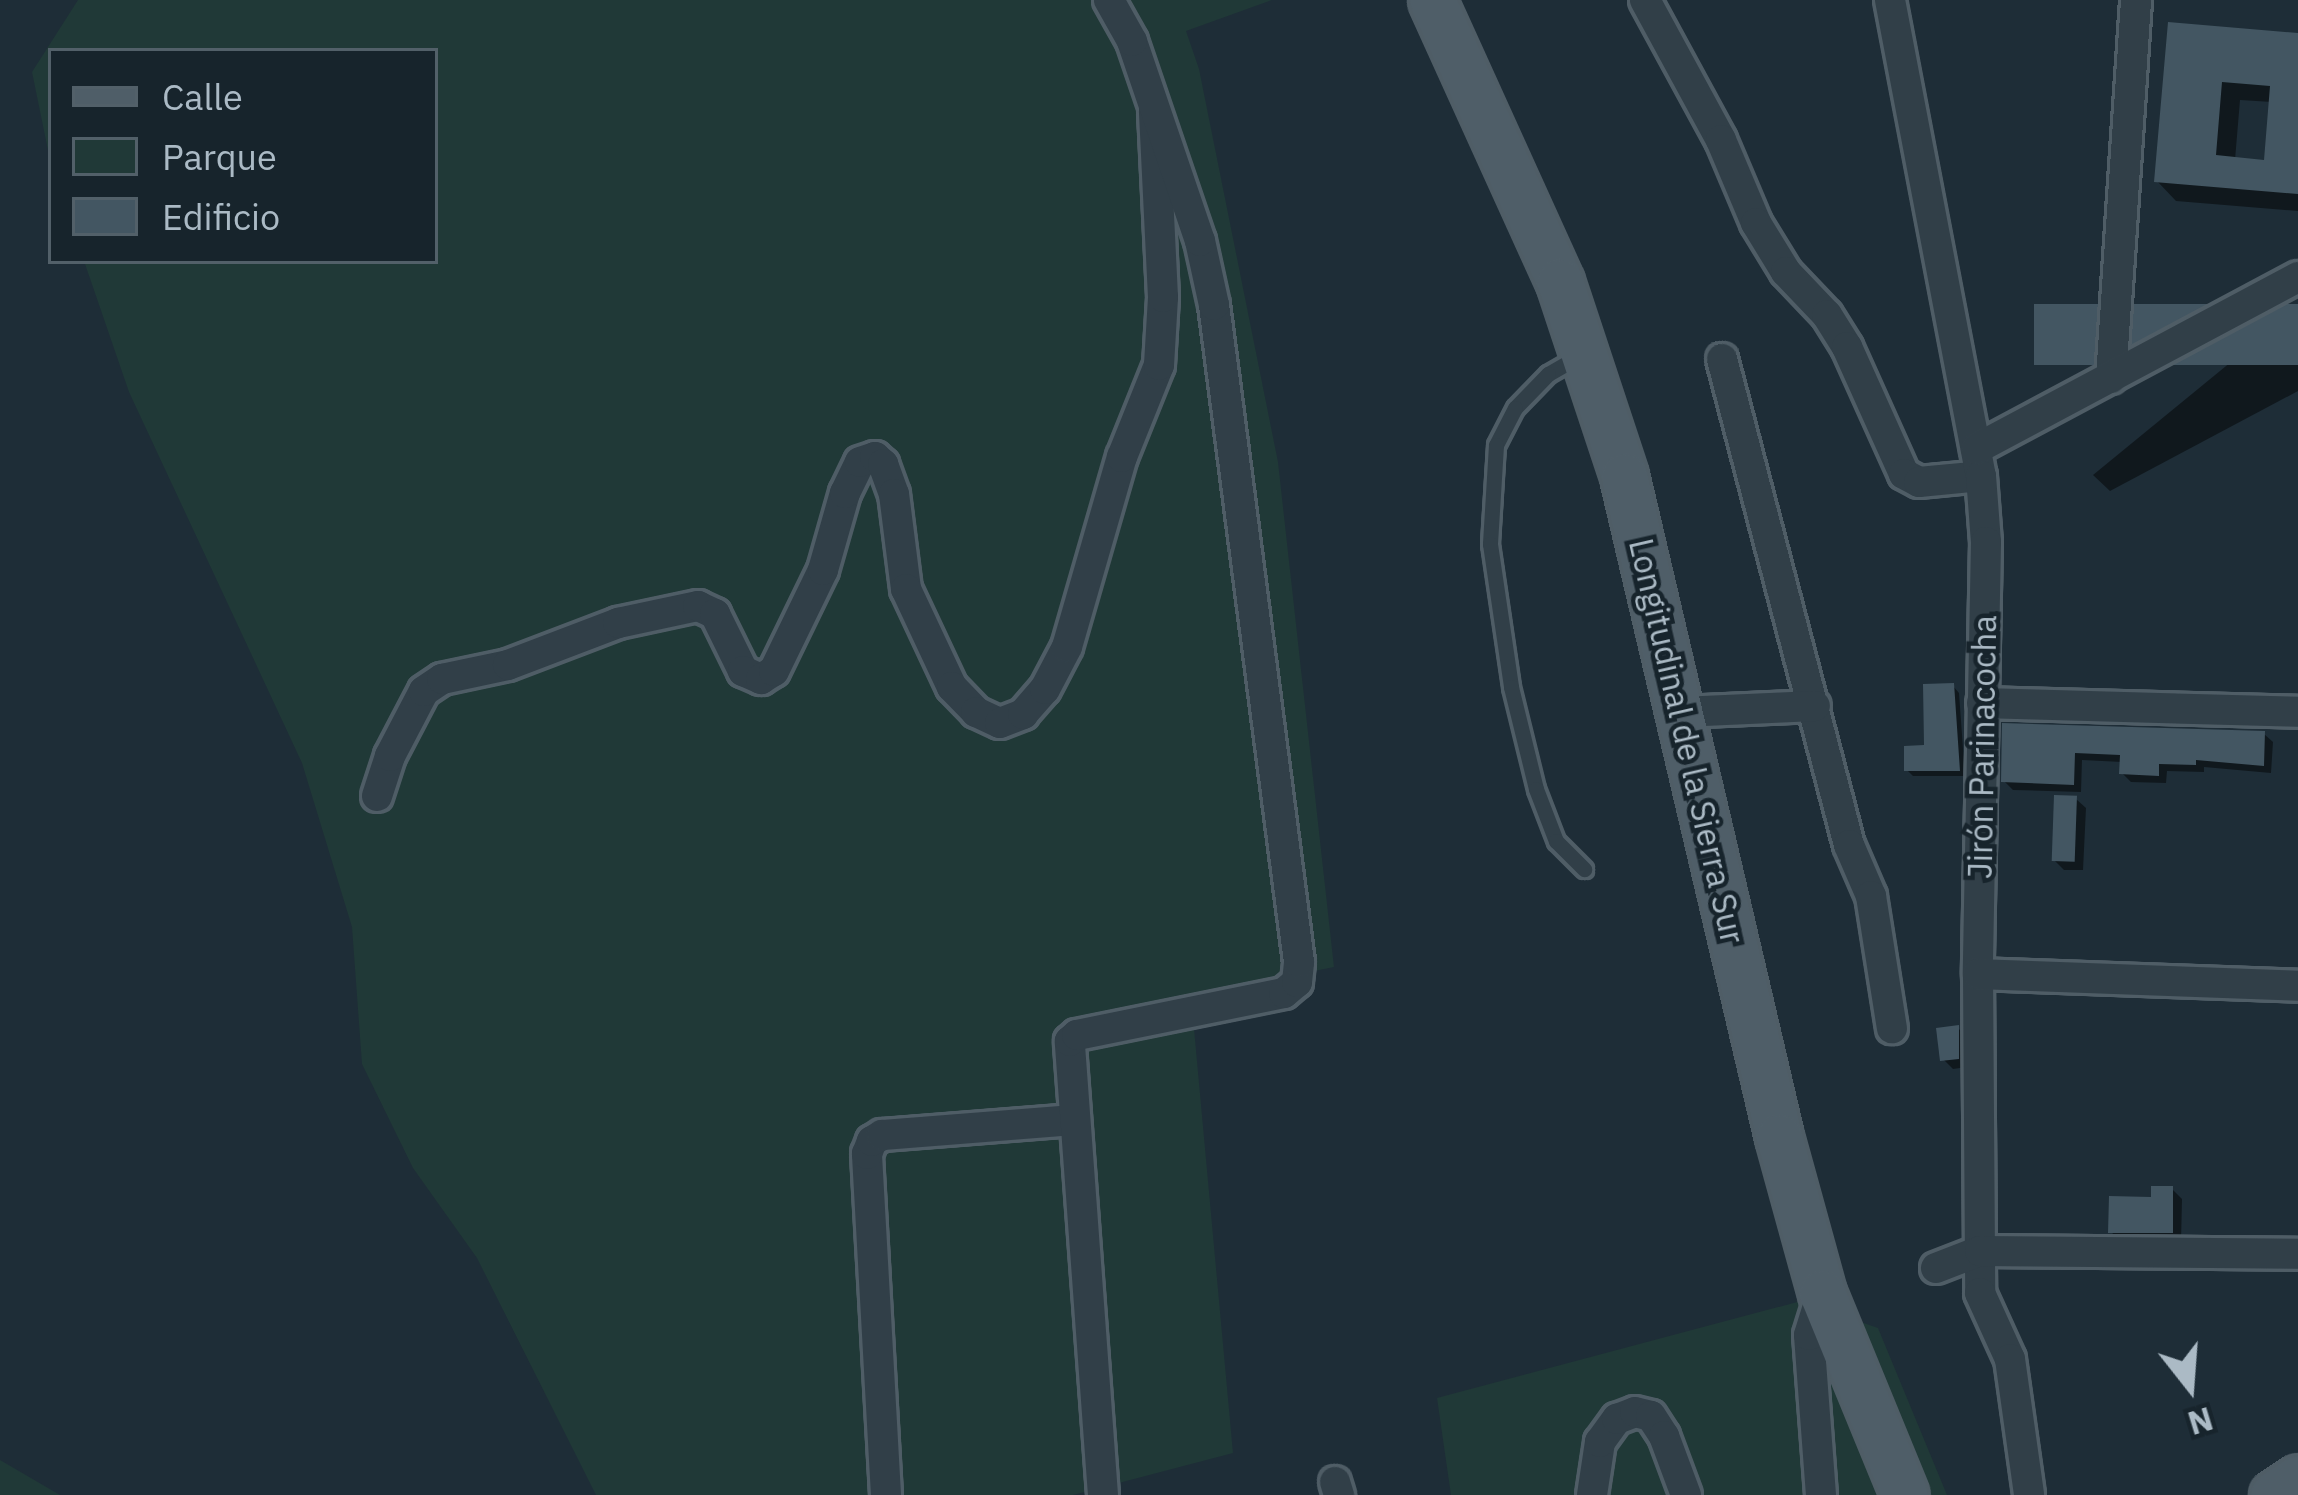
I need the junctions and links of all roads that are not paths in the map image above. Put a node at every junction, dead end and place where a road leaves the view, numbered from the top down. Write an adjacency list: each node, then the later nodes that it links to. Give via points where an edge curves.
1 (1109, 0): 6 (street)
2 (1432, 0): 8 (main road, Longitudinal de la Sierra Sur, via 1509,160)
3 (1646, 0): 11 (street, via 1756,223 1847,347 1904,475 1919,482)
4 (1889, 0): 11 (street, Jirón Parinacocha)
5 (2136, 0): 10 (street)
6 (1154, 111): 16 (street, via 1159,365 1122,457 1067,647 1023,714 1000,723 952,687 906,589 894,494 875,457 860,462 845,493 823,570 774,671 761,679 743,670 715,614 698,606 618,622 424,691); 21 (street, via 1214,305 1299,962 1297,982 1284,993 1077,1034 1068,1054)
7 (2298, 277): 10 (street)
8 (1583, 354): 14 (main road, Longitudinal de la Sierra Sur, via 1624,476); 17 (lane, via 1548,374 1505,427 1496,446 1490,544 1536,789 1556,842)
9 (1722, 359): 13 (street)
10 (2111, 377): 11 (street)
11 (1979, 463): 12 (street, Jirón Parinacocha)
12 (1982, 703): 15 (street); 18 (street, Jirón Parinacocha)
13 (1815, 706): 14 (street); 20 (street, via 1849,845 1871,896)
14 (1682, 712): 25 (main road, Longitudinal de la Sierra Sur)
15 (2298, 712)
16 (377, 796)
17 (1584, 869)
18 (1978, 974): 19 (street); 22 (street, Jirón Parinacocha)
19 (2298, 986)
20 (1892, 1028)
21 (1073, 1120): 27 (street, via 872,1141); 28 (street)
22 (1980, 1251): 23 (street); 24 (street); 33 (street, Jirón Parinacocha, via 1984,1306 2015,1380)
23 (2298, 1254)
24 (1936, 1268)
25 (1822, 1293): 31 (street, via 1809,1335); 32 (main road, Longitudinal de la Sierra Sur)
26 (2298, 1478): 34 (main road)
27 (886, 1495)
28 (1103, 1495)
29 (1592, 1495): 30 (street, via 1600,1442 1617,1419 1635,1412 1651,1416 1664,1436)
30 (1686, 1495)
31 (1821, 1495)
32 (1905, 1495)
33 (2029, 1495)
34 (2273, 1495)

